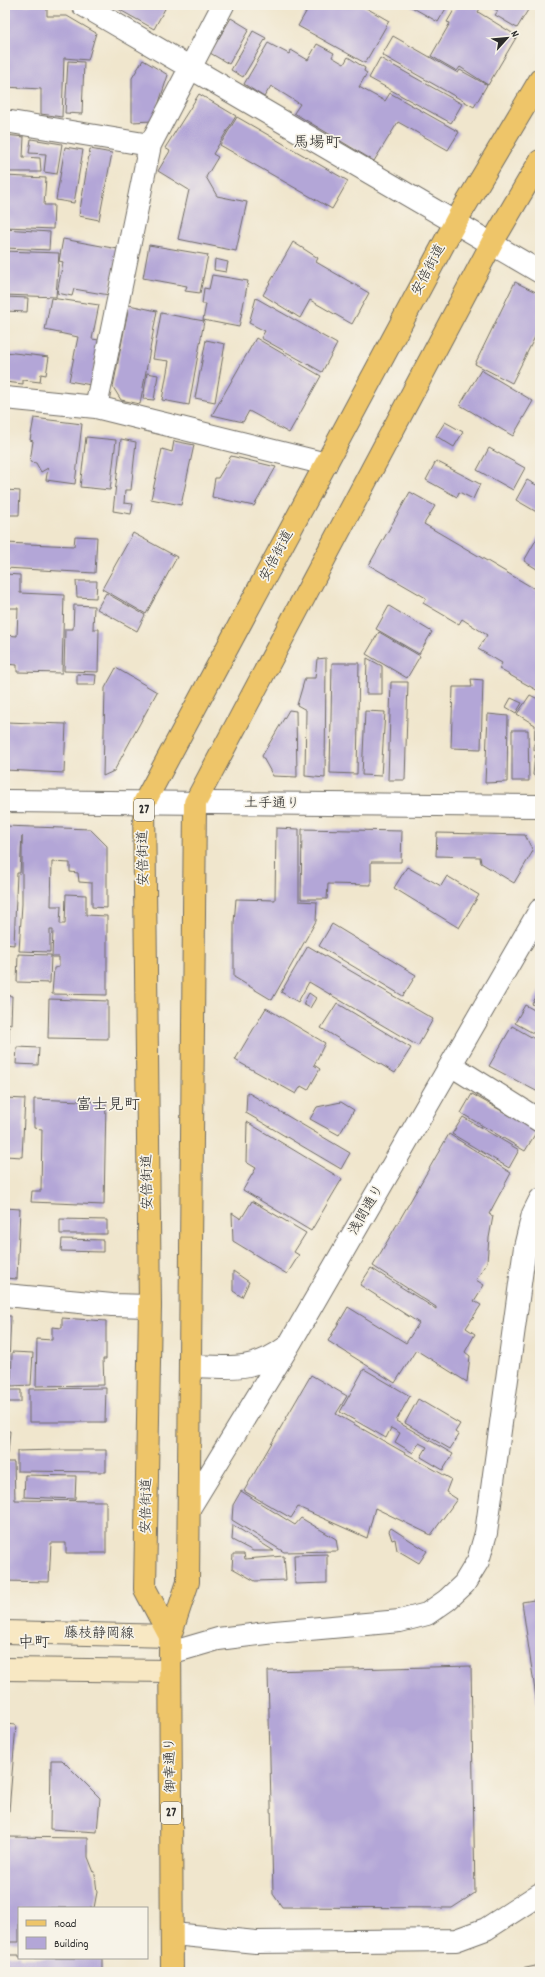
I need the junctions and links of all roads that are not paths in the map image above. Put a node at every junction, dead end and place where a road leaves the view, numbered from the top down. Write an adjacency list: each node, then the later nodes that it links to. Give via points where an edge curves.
1 (83, 5): 3 (street)
2 (223, 5): 3 (street)
3 (190, 67): 6 (street); 8 (street)
4 (540, 80): 8 (main road, 安倍街道 / 27)
5 (5, 121): 6 (street)
6 (150, 146): 12 (street)
7 (540, 161): 9 (main road, 27)
8 (456, 221): 9 (street); 13 (main road, 安倍街道 / 27)
9 (492, 243): 10 (street); 15 (main road, 27)
10 (540, 272)
11 (5, 398): 12 (street)
12 (96, 407): 13 (street)
13 (326, 464): 16 (main road, 安倍街道 / 27)
14 (5, 801): 16 (street, 土手通り)
15 (194, 803): 16 (street, 土手通り); 17 (street, 土手通り); 25 (main road, 27)
16 (144, 804): 23 (main road, 安倍街道 / 27)
17 (540, 806)
18 (540, 910): 19 (street, 浅間通り)
19 (451, 1065): 20 (street); 24 (street, 浅間通り)
20 (540, 1121)
21 (540, 1200): 28 (street, via 533,1214 525,1247 486,1533 478,1561 464,1584 427,1614 400,1621 218,1639)
22 (5, 1295): 23 (street)
23 (150, 1306): 28 (main road, 安倍街道 / 27, via 145,1589)
24 (289, 1345): 25 (street, via 271,1359 253,1366); 26 (street, 浅間通り)
25 (191, 1366): 26 (main road, 27)
26 (190, 1507): 28 (main road, 27, via 188,1582)
27 (5, 1632): 28 (main road, 藤枝静岡線)
28 (170, 1653): 29 (main road); 31 (main road, 御幸通り / 27)
29 (5, 1669)
30 (540, 1894): 31 (street, via 486,1928 456,1940 256,1942)
31 (173, 1934): 32 (main road, 御幸通り / 27)
32 (172, 1972)

